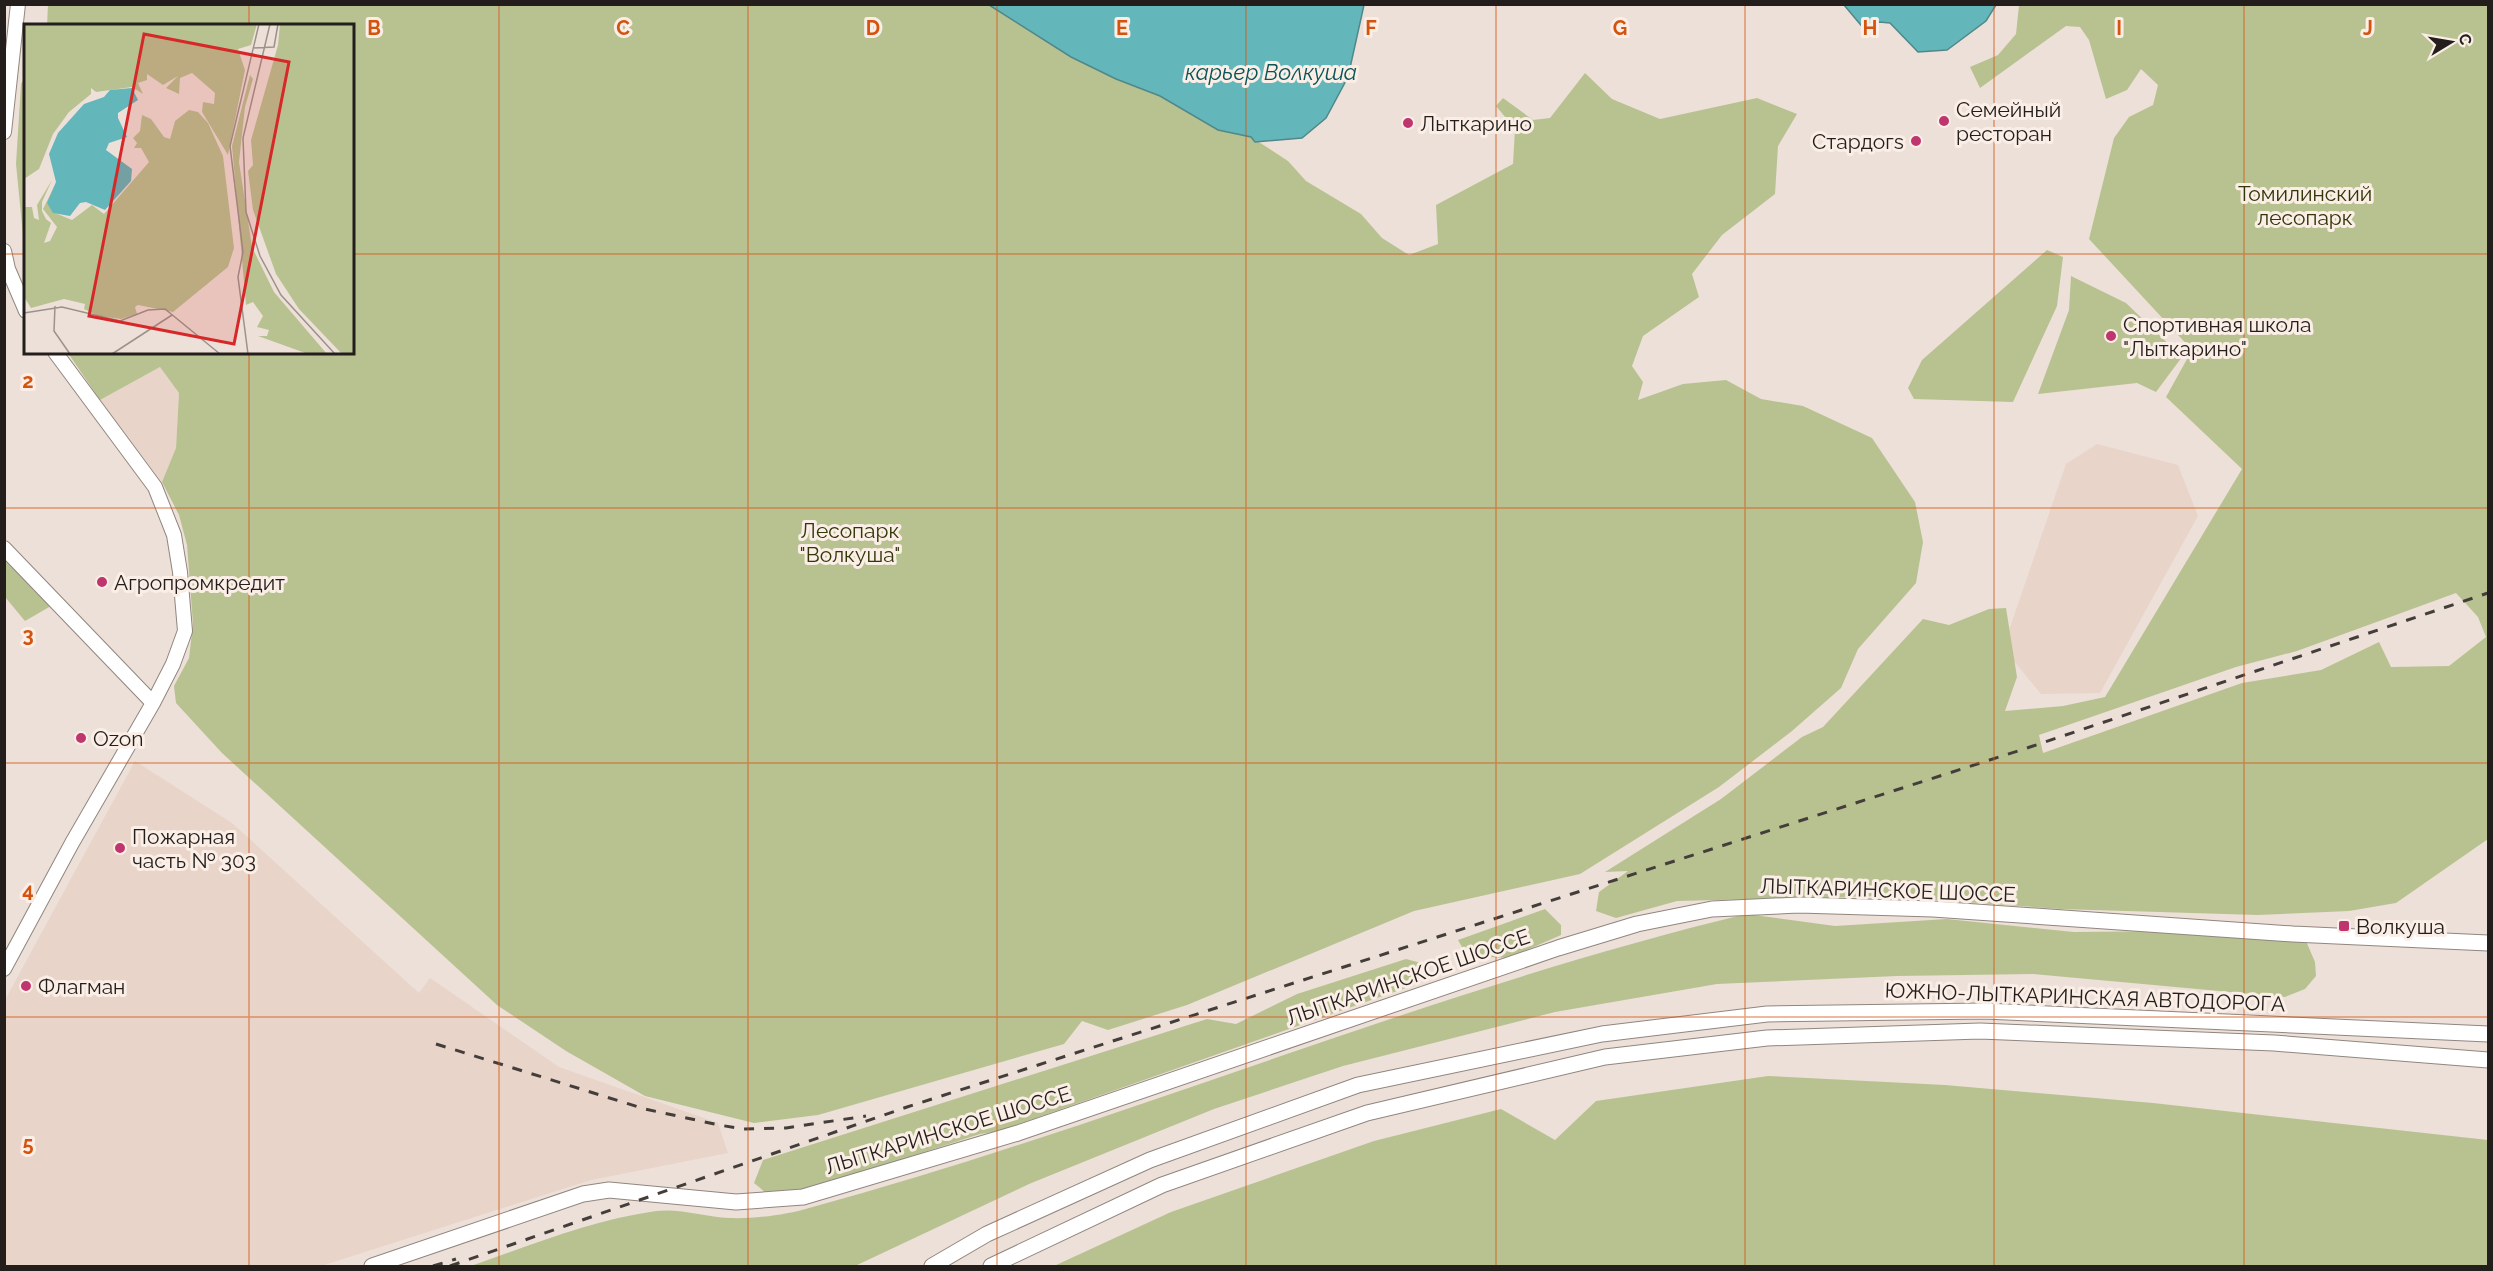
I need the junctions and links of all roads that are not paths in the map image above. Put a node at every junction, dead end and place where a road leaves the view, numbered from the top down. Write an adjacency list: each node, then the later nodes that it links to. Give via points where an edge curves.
1 (18, 4): 2 (street)
2 (4, 132)
3 (4, 251): 4 (street)
4 (24, 306)
5 (56, 354): 7 (street, via 155,487 174,535 185,632)
6 (4, 548): 7 (street)
7 (153, 702): 9 (street)
8 (2488, 944): 12 (main road, ЛЫТКАРИНСКОЕ ШОССЕ, via 1922,909 1749,906 1677,914 1558,948 1018,1133 803,1197 736,1202 644,1191 601,1191)
9 (4, 969)
10 (2488, 1034): 13 (main road, ЮЖНО-ЛЫТКАРИНСКАЯ АВТОДОРОГА, via 1985,1011 1767,1014 1602,1034 1358,1085 1150,1161 987,1234)
11 (2488, 1060): 14 (main road, ЮЖНО-ЛЫТКАРИНСКАЯ АВТОДОРОГА, via 2274,1043 1980,1031 1767,1038 1605,1057 1367,1113 1162,1185)
12 (372, 1266)
13 (932, 1266)
14 (991, 1266)

